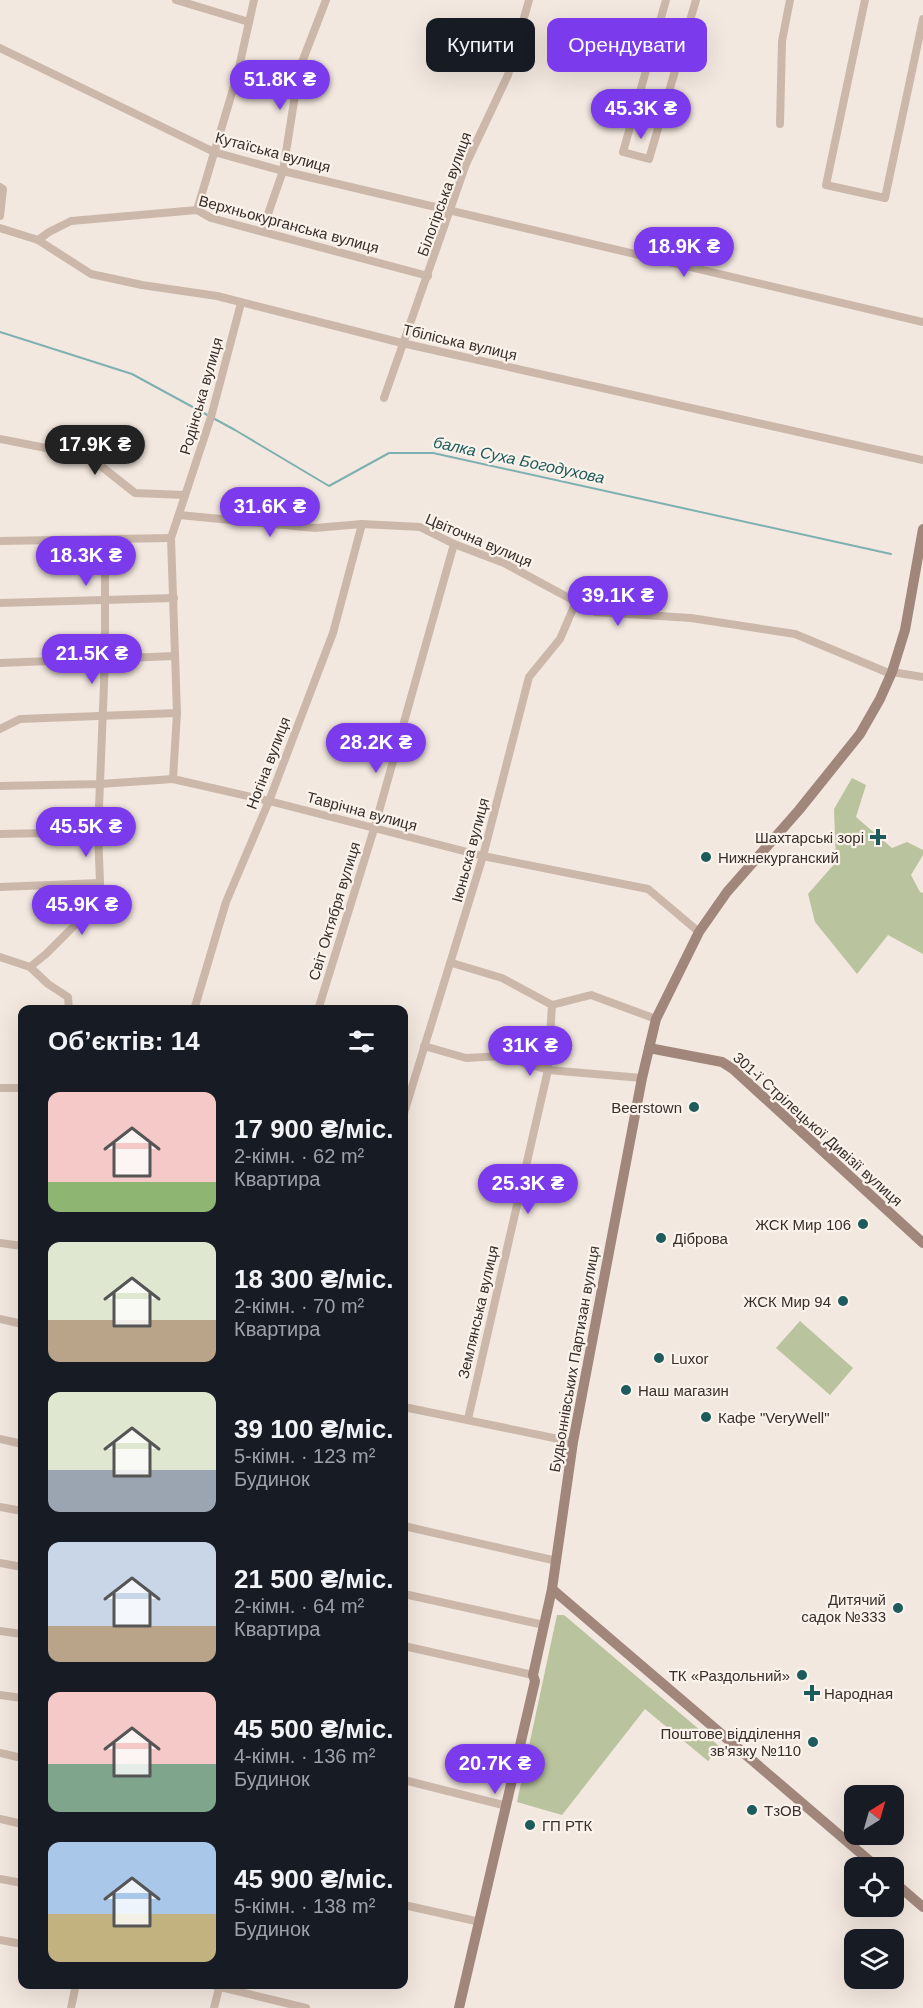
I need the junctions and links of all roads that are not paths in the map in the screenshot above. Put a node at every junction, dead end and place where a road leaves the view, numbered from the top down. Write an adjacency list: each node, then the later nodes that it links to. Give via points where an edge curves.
1 (176, 0): 10 (street)
2 (254, 0): 10 (street)
3 (326, 0): 14 (street, via 299,70)
4 (529, 0): 17 (street, Білогірська вулиця, via 508,75 466,164)
5 (666, 0): 6 (street, via 623,152 649,159)
6 (696, 0)
7 (790, 0): 12 (street, via 782,41)
8 (865, 0): 9 (street, via 826,185 885,198)
9 (923, 19)
10 (249, 22): 13 (street)
11 (0, 48): 13 (street, Кутаїська вулиця)
12 (780, 124)
13 (214, 152): 14 (street, Кутаїська вулиця); 16 (street)
14 (282, 171): 17 (street, Кутаїська вулиця); 20 (street)
15 (0, 187): 18 (street)
16 (197, 210): 20 (street, Верхньокурганська вулиця, via 211,218); 21 (street, Верхньокурганська вулиця, via 71,221)
17 (451, 210): 22 (street, Білогірська вулиця); 24 (street)
18 (0, 216)
19 (0, 228): 21 (street, Тбіліська вулиця)
20 (262, 231): 22 (street, Верхньокурганська вулиця)
21 (38, 240): 23 (street, Тбіліська вулиця, via 92,274)
22 (428, 276): 25 (street, Білогірська вулиця)
23 (241, 303): 25 (street, Тбіліська вулиця); 29 (street, Родінська вулиця, via 211,417)
24 (923, 322)
25 (402, 343): 26 (street, Білогірська вулиця); 28 (street, Тбіліська вулиця)
26 (384, 398)
27 (0, 440): 29 (street, via 92,459 135,494)
28 (923, 460)
29 (185, 495): 30 (street, Родінська вулиця)
30 (179, 515): 31 (street, Цвiточна вулиця, via 315,528); 33 (street, Родінська вулиця)
31 (362, 524): 36 (street, Цвiточна вулиця, via 420,527); 52 (street, Ногіна вулиця, via 333,633)
32 (923, 529): 44 (main road, Будьоннівських Партизан вулиця, via 905,630)
33 (171, 538): 34 (street); 37 (street, Родінська вулиця)
34 (105, 539): 35 (street); 38 (street)
35 (0, 541)
36 (454, 544): 39 (street, Цвiточна вулиця, via 504,563); 53 (street, Світ Октября вулиця)
37 (174, 598): 38 (street); 41 (street, Родінська вулиця)
38 (105, 600): 40 (street); 42 (street)
39 (576, 602): 44 (street, Цвiточна вулиця, via 595,612 691,618 795,634); 56 (street, Iюньска вулиця, via 560,639 529,677)
40 (0, 603)
41 (175, 656): 42 (street); 46 (street, Родінська вулиця)
42 (105, 659): 43 (street); 47 (street)
43 (0, 663)
44 (891, 673): 45 (street, Цвiточна вулиця); 59 (main road, Будьоннівських Партизан вулиця, via 860,734 727,892)
45 (923, 677)
46 (177, 713): 47 (street); 49 (street, Родінська вулиця)
47 (103, 715): 48 (street, via 20,719); 50 (street)
48 (0, 729)
49 (173, 779): 50 (street, Таврічна вулиця); 52 (street, Таврічна вулиця)
50 (100, 784): 51 (street, Таврічна вулиця); 54 (street)
51 (0, 786)
52 (269, 801): 53 (street, Таврічна вулиця); 64 (street, Ногіна вулиця, via 226,902)
53 (374, 829): 56 (street, Таврічна вулиця); 65 (street, Світ Октября вулиця)
54 (98, 832): 55 (street); 57 (street)
55 (0, 834)
56 (483, 856): 59 (street, Таврічна вулиця, via 648,889); 61 (street, Iюньска вулиця)
57 (100, 883): 58 (street); 62 (street, via 79,921)
58 (0, 887)
59 (699, 932): 67 (main road, Будьоннівських Партизан вулиця)
60 (0, 957): 62 (street)
61 (452, 963): 66 (street, via 502,978); 68 (street, Iюньска вулиця)
62 (30, 967): 63 (street, via 69,997)
63 (69, 1005)
64 (195, 1005)
65 (320, 1005)
66 (552, 1005): 67 (street, via 591,995); 70 (street, Землянська вулиця)
67 (656, 1019): 69 (main road, Будьоннівських Партизан вулиця)
68 (424, 1046): 70 (street, via 466,1058 502,1056); 74 (street, Iюньска вулиця)
69 (649, 1048): 71 (main road, Будьоннівських Партизан вулиця); 76 (main road, 301-ї Стрілецької Дивізії вулиця, via 722,1062 733,1069)
70 (548, 1070): 71 (street); 81 (street, Землянська вулиця)
71 (642, 1078): 83 (main road, Будьоннівських Партизан вулиця)
72 (0, 1088): 73 (street)
73 (18, 1088)
74 (408, 1100)
75 (0, 1243): 77 (street)
76 (923, 1243)
77 (18, 1245)
78 (0, 1319): 79 (street)
79 (18, 1323)
80 (408, 1408): 81 (street)
81 (468, 1419): 83 (street)
82 (0, 1439): 84 (street)
83 (573, 1442): 88 (main road, Будьоннівських Партизан вулиця)
84 (18, 1443)
85 (0, 1507): 86 (street)
86 (18, 1510)
87 (408, 1527): 88 (street)
88 (557, 1561): 91 (main road, Будьоннівських Партизан вулиця)
89 (0, 1563): 90 (street)
90 (18, 1566)
91 (552, 1589): 93 (main road, Будьоннівських Партизан вулиця); 106 (main road)
92 (408, 1595): 93 (street)
93 (544, 1625): 97 (main road, Будьоннівських Партизан вулиця)
94 (0, 1631): 95 (street)
95 (18, 1633)
96 (408, 1647): 97 (street)
97 (533, 1675): 103 (main road, Будьоннівських Партизан вулиця, via 535,1681)
98 (0, 1695): 99 (street)
99 (18, 1697)
100 (0, 1753): 101 (street)
101 (18, 1757)
102 (408, 1781): 103 (street)
103 (507, 1806): 112 (main road, Будьоннівських Партизан вулиця)
104 (0, 1819): 105 (street)
105 (18, 1823)
106 (865, 1857)
107 (0, 1879): 108 (street)
108 (18, 1882)
109 (904, 1891): 111 (main road)
110 (408, 1906): 112 (street)
111 (923, 1907)
112 (480, 1922): 121 (main road, Будьоннівських Партизан вулиця)
113 (0, 1940): 114 (street)
114 (18, 1943)
115 (75, 1989): 118 (street)
116 (218, 1989): 119 (street)
117 (231, 1989): 120 (street)
118 (71, 2008)
119 (214, 2008)
120 (306, 2008)
121 (459, 2008)

